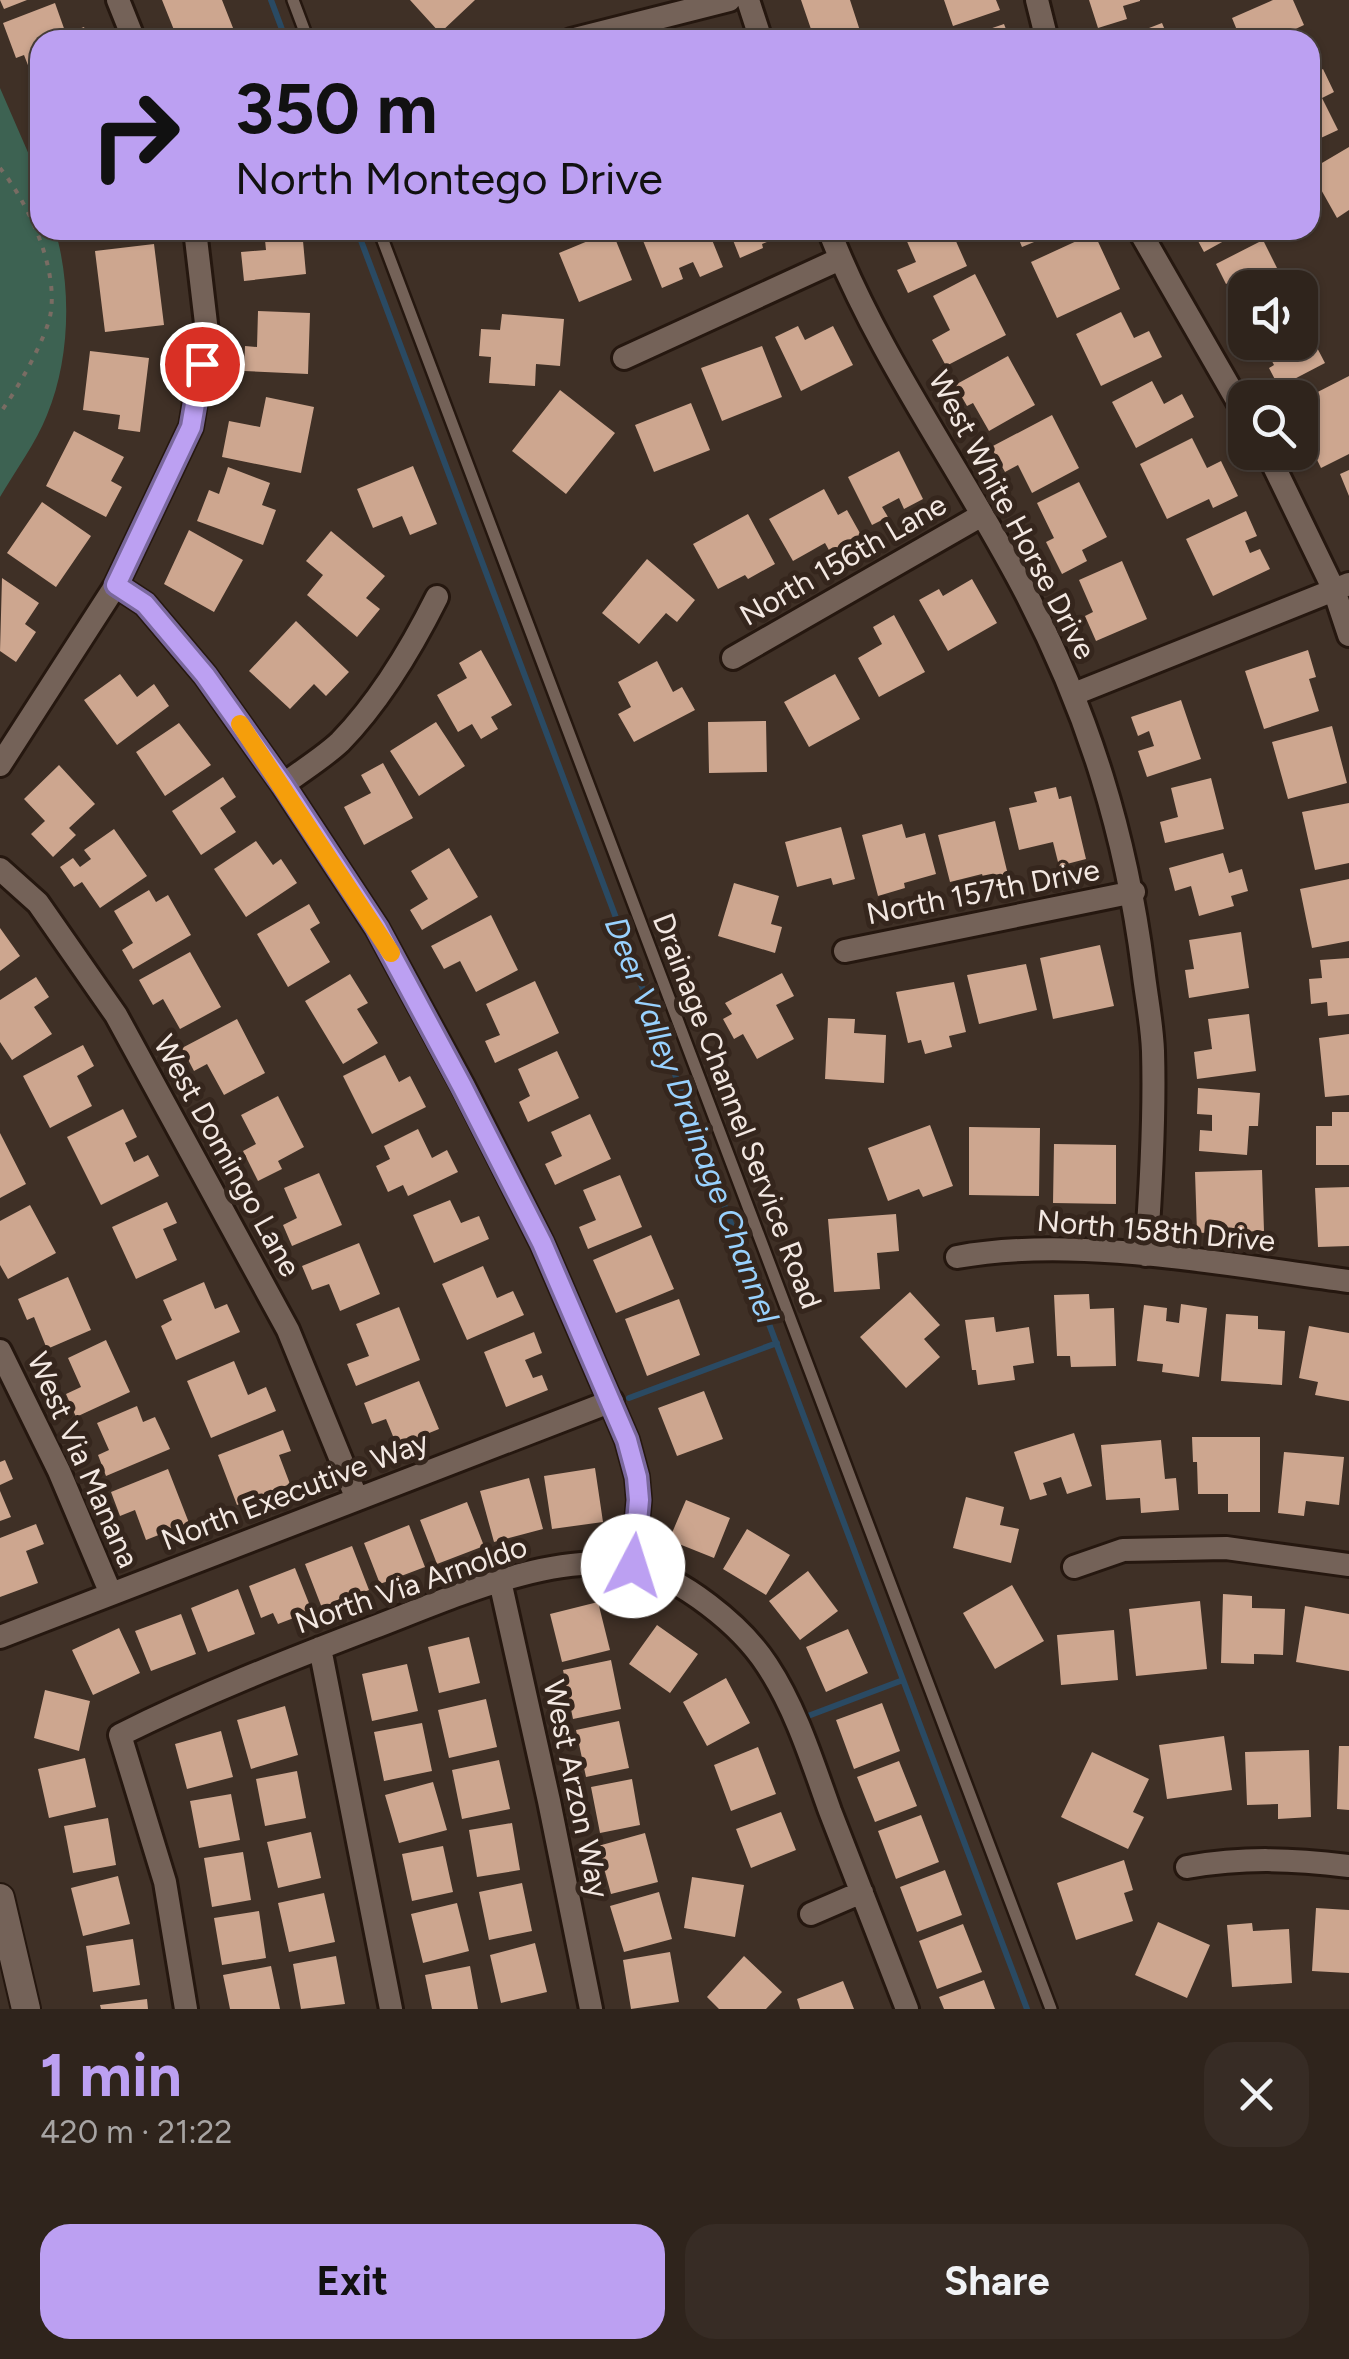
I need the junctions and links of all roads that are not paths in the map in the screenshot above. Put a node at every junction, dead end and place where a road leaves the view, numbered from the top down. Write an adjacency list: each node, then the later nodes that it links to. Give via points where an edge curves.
1 (118, 0): 6 (street)
2 (294, 0): 7 (lane)
3 (728, 0): 8 (street)
4 (748, 0): 9 (street)
5 (1037, 0): 10 (street)
6 (130, 30)
7 (304, 30)
8 (610, 30)
9 (757, 30)
10 (1044, 30)
11 (195, 240): 20 (street, via 207,332 191,427)
12 (383, 240): 54 (lane, Drainage Channel Service Road)
13 (832, 240): 15 (street, West White Horse Drive)
14 (1145, 240): 17 (street)
15 (840, 259): 16 (street); 19 (street, West White Horse Drive)
16 (624, 358)
17 (1228, 384)
18 (1278, 470): 21 (street)
19 (982, 515): 24 (street, North 156th Lane); 25 (street, West White Horse Drive)
20 (116, 585): 26 (street); 27 (street, via 145,604 205,675)
21 (1342, 587): 23 (street); 25 (street)
22 (437, 597): 27 (street, via 362,714 339,742)
23 (1349, 636)
24 (734, 658)
25 (1074, 694): 29 (street, West White Horse Drive, via 1111,798)
26 (0, 765)
27 (283, 785): 35 (street, via 377,928 462,1086)
28 (0, 869): 36 (street, West Domingo Lane, via 38,903 116,1015 288,1330)
29 (1134, 892): 30 (street, North 157th Drive); 31 (street, West White Horse Drive, via 1153,1048)
30 (845, 951)
31 (1146, 1254): 32 (street, North 158th Drive, via 1001,1249); 33 (street, North 158th Drive)
32 (958, 1257)
33 (1349, 1281)
34 (0, 1351): 41 (street, West Via Manana)
35 (612, 1401): 36 (street, North Executive Way); 37 (street, via 637,1477)
36 (357, 1499): 41 (street, North Executive Way)
37 (633, 1566): 40 (street, North Via Arnoldo, via 563,1565); 46 (street, North Via Arnoldo, via 706,1602 764,1660 797,1722)
38 (1074, 1566): 39 (street, via 1122,1550 1226,1548)
39 (1349, 1566)
40 (500, 1582): 43 (street, North Via Arnoldo); 52 (street, West Arzon Way)
41 (110, 1594): 42 (street, North Executive Way)
42 (0, 1637)
43 (320, 1648): 50 (street, North Via Arnoldo, via 120,1734 164,1882); 51 (street)
44 (1349, 1866): 45 (street, via 1283,1858)
45 (1187, 1868)
46 (862, 1892): 48 (street); 53 (street, North Via Arnoldo)
47 (0, 1898): 49 (street)
48 (811, 1914)
49 (26, 2009)
50 (186, 2009)
51 (391, 2009)
52 (591, 2009)
53 (907, 2009)
54 (1051, 2009)

